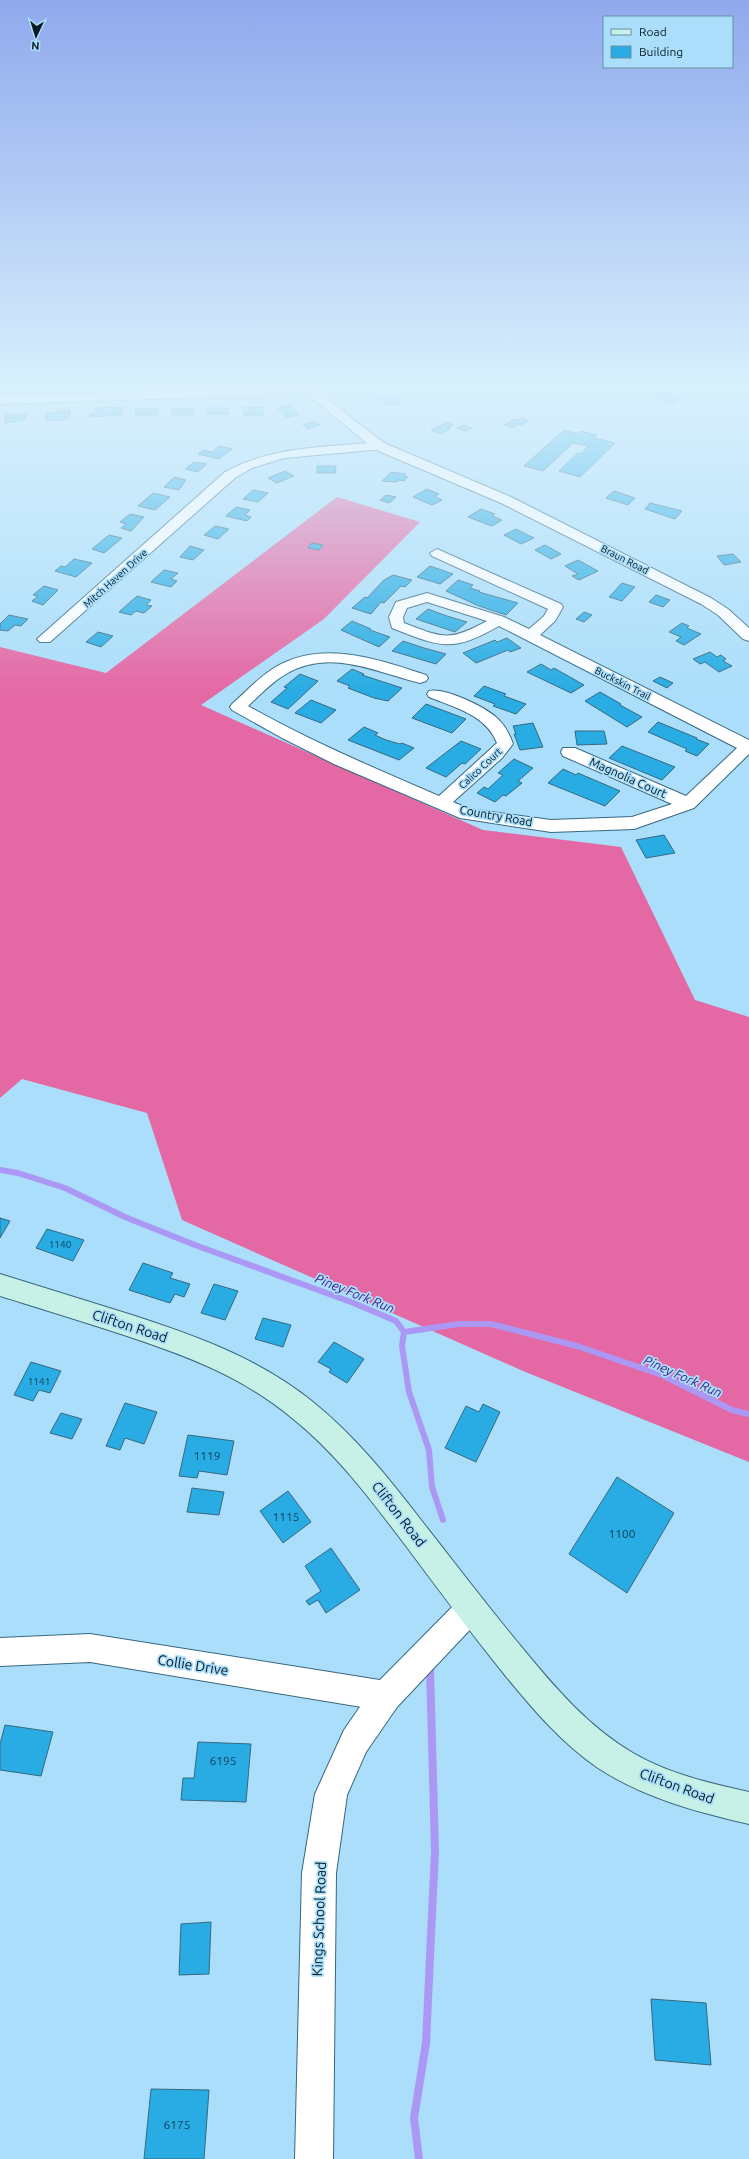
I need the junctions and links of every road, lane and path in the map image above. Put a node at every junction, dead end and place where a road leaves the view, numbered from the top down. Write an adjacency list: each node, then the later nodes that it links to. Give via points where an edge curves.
1 (213, 490): 7 (street, Mitch Haven Drive)
2 (482, 490): 6 (street, Braun Road, via 706,601 724,612)
3 (437, 553): 5 (street, via 556,607 550,618)
4 (499, 620): 4 (street, Buckskin Trail, via 427,597 401,605 396,617 397,625 432,639 448,641 462,638); 5 (street, Buckskin Trail)
5 (531, 636): 10 (street, Buckskin Trail)
6 (749, 636)
7 (45, 639)
8 (420, 678): 12 (street, Country Road, via 350,658 303,660 280,671 238,707 288,735)
9 (436, 694): 12 (street, Calico Court, via 485,714 497,726 505,744)
10 (748, 746): 13 (street, Country Road)
11 (569, 752): 13 (street, Magnolia Court)
12 (441, 804): 13 (street, Country Road, via 466,814 552,826 634,823)
13 (688, 804)
14 (0, 1285): 15 (main road, Clifton Road, via 218,1357 267,1384 314,1418 357,1461)
15 (471, 1608): 17 (street, Kings School Road); 18 (main road, Clifton Road, via 565,1720 622,1765 656,1782)
16 (0, 1652): 17 (street, Collie Drive, via 90,1648)
17 (386, 1696): 19 (street, Kings School Road, via 355,1740 331,1794 328,1810 319,1873)
18 (749, 1808)
19 (314, 2159)

